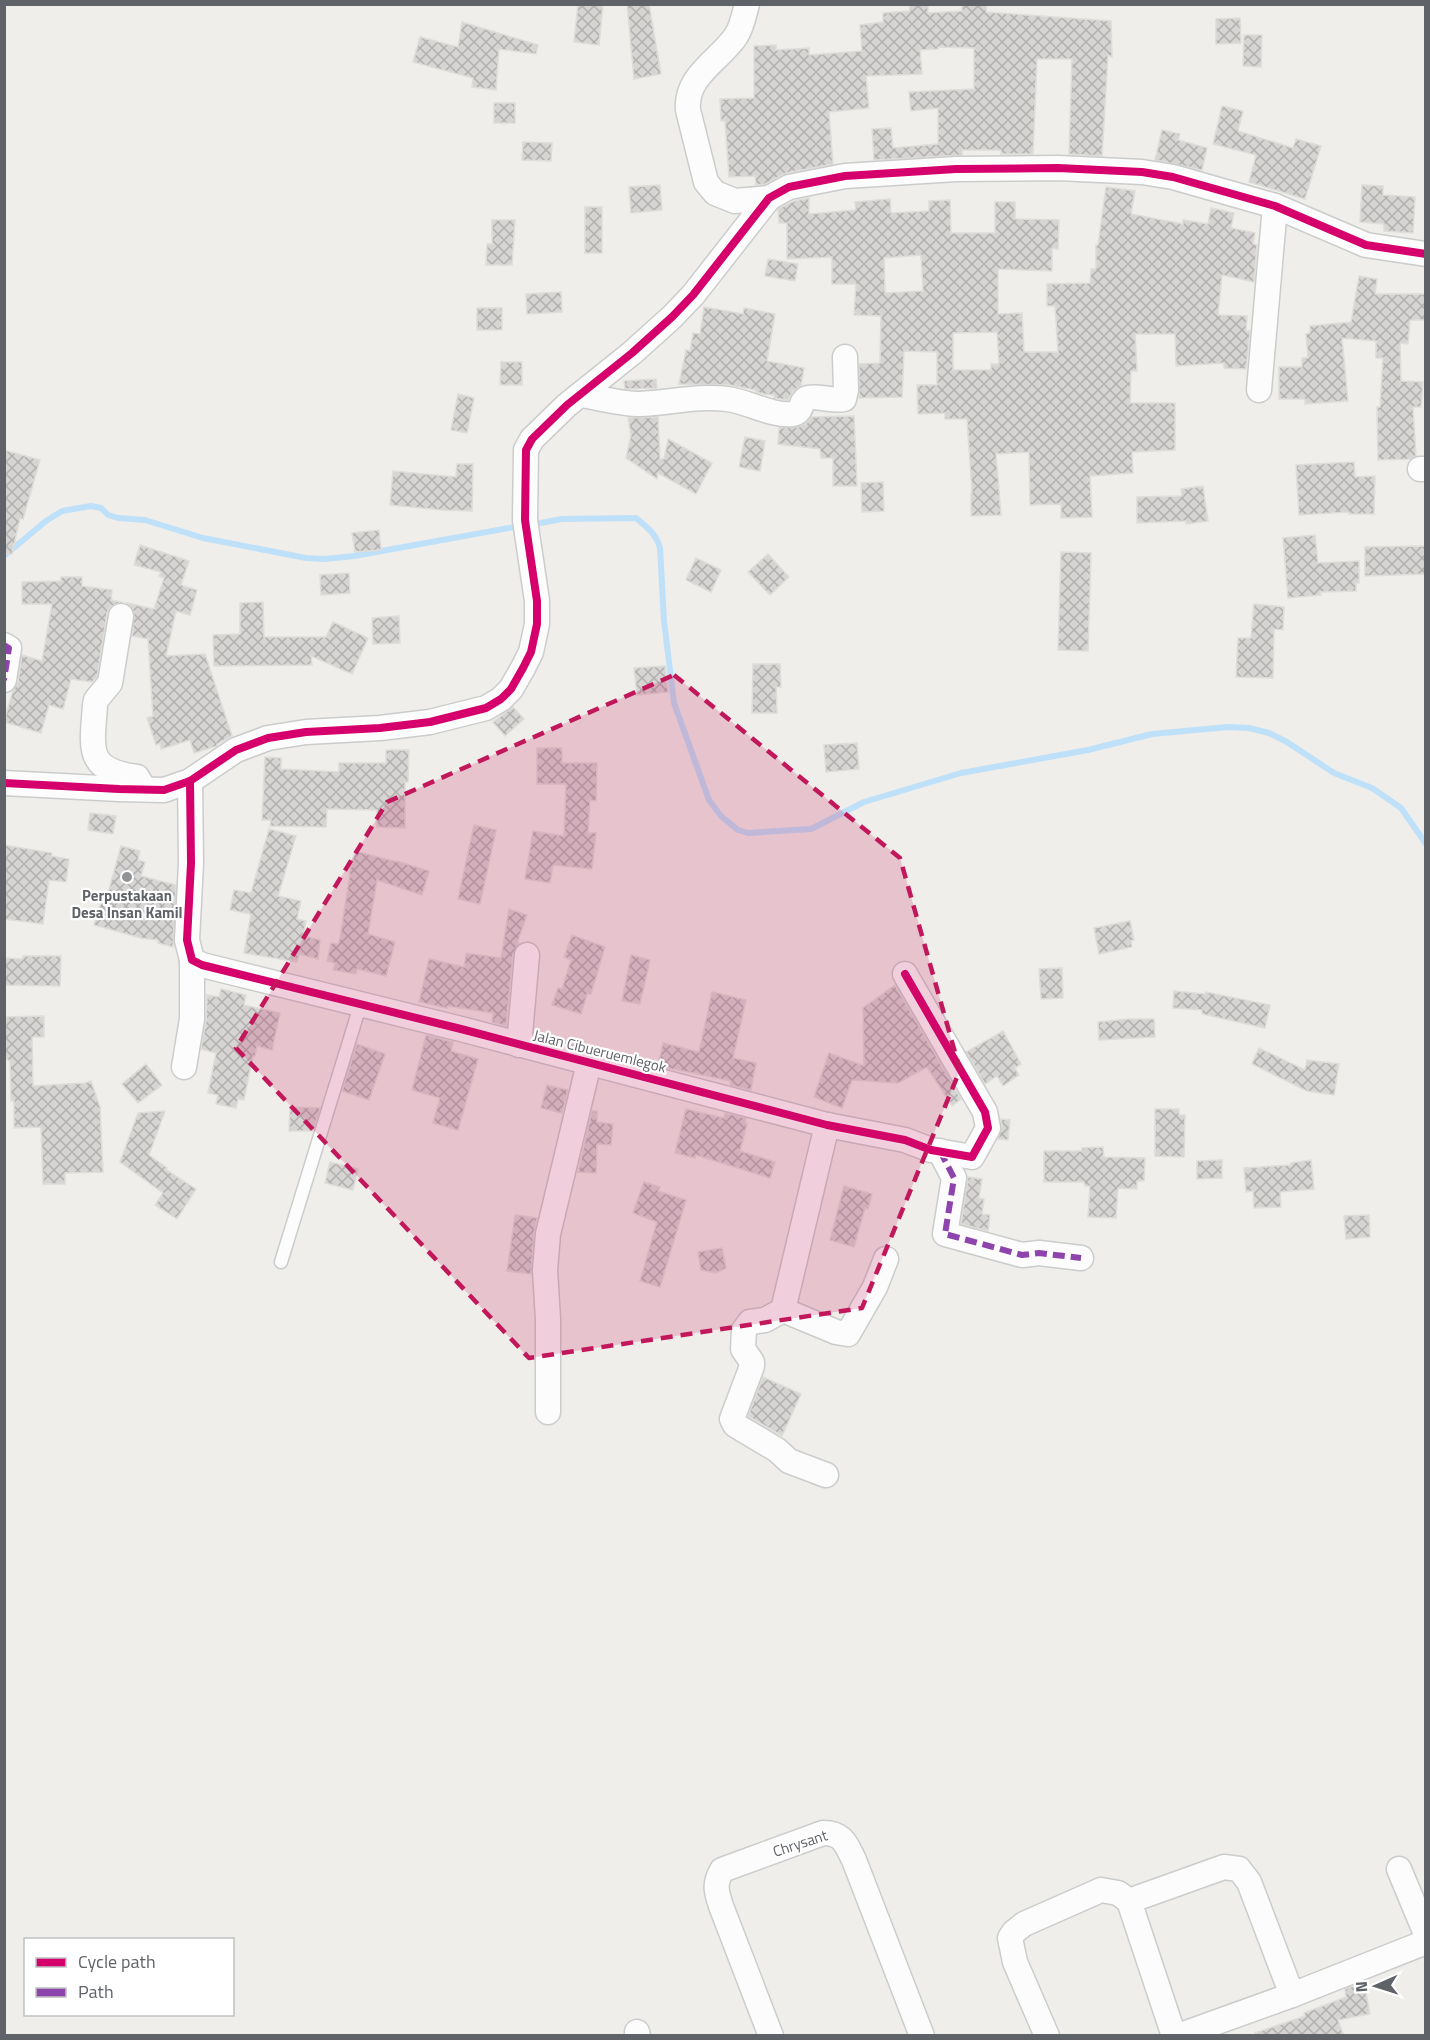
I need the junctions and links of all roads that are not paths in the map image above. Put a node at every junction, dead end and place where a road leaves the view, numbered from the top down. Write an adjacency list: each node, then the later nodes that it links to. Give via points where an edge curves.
1 (747, 4): 2 (street, via 735,36 690,89 688,110 706,182 715,193 735,201)
2 (769, 198): 3 (street, via 789,187 845,176 1058,168 1173,177); 7 (street, via 693,295)
3 (1275, 206): 4 (street, via 1366,245); 6 (street)
4 (1425, 254)
5 (845, 357): 7 (street, via 844,399 808,398 795,414 772,413 725,399 639,404)
6 (1259, 390)
7 (581, 395): 11 (street, via 532,439 526,450 526,529 537,624 524,668 501,699 486,708 430,722 268,738 236,750)
8 (121, 616): 13 (street, via 110,683 94,705 93,749 100,765 137,777)
9 (4, 645): 10 (street, via 9,648)
10 (4, 680)
11 (190, 781): 13 (street, via 164,790); 15 (street, via 187,940)
12 (4, 783): 13 (street)
13 (144, 790)
14 (527, 955): 18 (street)
15 (192, 960): 17 (street, Jalan Cibueruemlegok); 20 (street, via 192,1019)
16 (905, 974): 22 (street, Jalan Cibueruemlegok, via 985,1112 988,1128 972,1157)
17 (360, 1006): 18 (street, Jalan Cibueruemlegok); 25 (lane)
18 (519, 1045): 19 (street, Jalan Cibueruemlegok)
19 (589, 1063): 21 (street, Jalan Cibueruemlegok); 27 (street, via 548,1234)
20 (184, 1068)
21 (827, 1125): 22 (street, Jalan Cibueruemlegok); 26 (street)
22 (940, 1151): 23 (street, via 954,1178 945,1234 1022,1255)
23 (1081, 1258)
24 (886, 1259): 26 (street, via 848,1334)
25 (281, 1262)
26 (783, 1311): 28 (street, via 750,1322 744,1330 743,1349 752,1366 732,1421 789,1461)
27 (548, 1412)
28 (826, 1475)
29 (1399, 1869): 31 (street)
30 (1129, 1901): 33 (street, via 1224,1867 1239,1869 1249,1882); 36 (street, via 1119,1893 1101,1890 1024,1924 1010,1938 1015,1962); 37 (street)
31 (1425, 1934)
32 (1425, 1941): 33 (street)
33 (1292, 1995): 37 (street)
34 (771, 2036): 35 (street, Chrysant, via 721,1906 717,1880 722,1870 833,1833 841,1837 854,1860)
35 (922, 2036)
36 (1047, 2036)
37 (1176, 2036)

